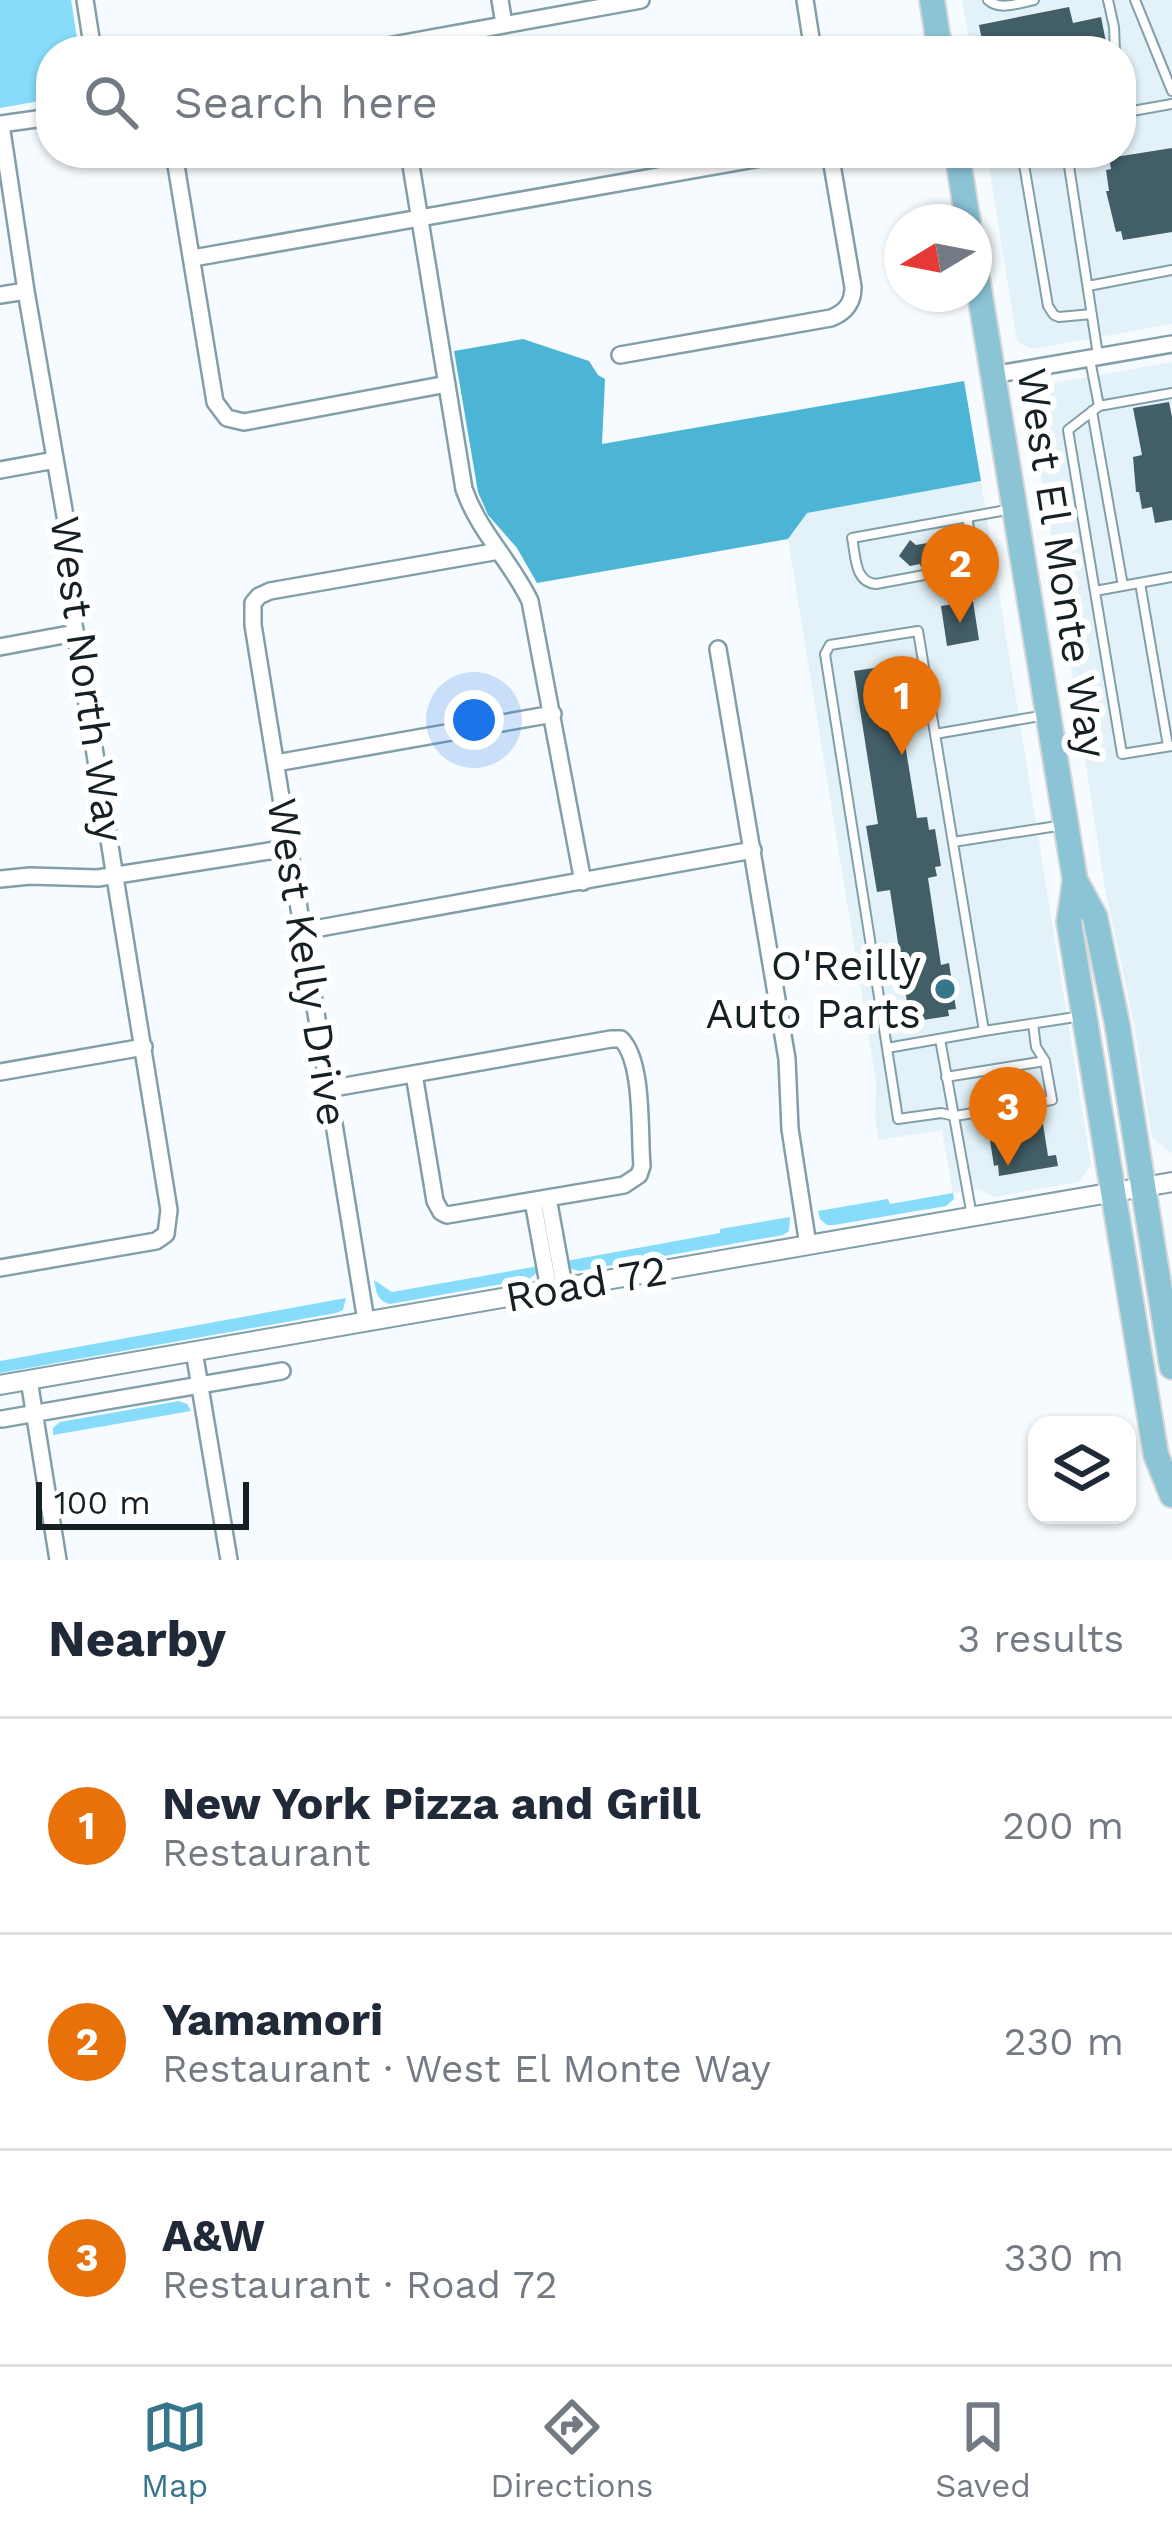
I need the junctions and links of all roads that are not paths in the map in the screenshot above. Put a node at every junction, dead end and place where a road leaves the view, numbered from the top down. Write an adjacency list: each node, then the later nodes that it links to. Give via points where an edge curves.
1 (85, 0): 11 (street)
2 (500, 0): 10 (street)
3 (641, 0): 10 (street)
4 (805, 0): 13 (street)
5 (932, 0): 14 (main road)
6 (988, 0): 7 (lane)
7 (1034, 0)
8 (1108, 0): 15 (lane)
9 (1135, 0): 16 (lane)
10 (504, 24): 12 (street)
11 (91, 36)
12 (448, 36)
13 (811, 36)
14 (938, 36)
15 (1114, 36)
16 (1172, 92)
17 (1172, 104): 18 (lane)
18 (1136, 110)
19 (36, 119): 20 (street)
20 (0, 124): 33 (street, West North Way)
21 (178, 168): 30 (street)
22 (412, 168): 29 (street)
23 (706, 168): 29 (street)
24 (833, 168): 38 (street, via 853,287 848,307 831,318)
25 (959, 168): 28 (main road)
26 (1025, 168): 36 (lane, via 1048,306 1059,317)
27 (1069, 168): 32 (lane)
28 (965, 204)
29 (420, 219): 30 (street); 41 (street)
30 (194, 258): 41 (street, via 215,402 227,418 244,422)
31 (1172, 270): 32 (lane)
32 (1088, 286): 36 (lane)
33 (26, 291): 34 (street); 44 (street, West North Way)
34 (0, 295)
35 (982, 312): 40 (main road, West El Monte Way)
36 (1092, 314): 39 (lane)
37 (1172, 344): 39 (street)
38 (620, 355)
39 (1094, 357): 40 (street); 43 (lane)
40 (992, 375): 46 (main road, West El Monte Way)
41 (446, 384): 48 (street, via 464,489)
42 (1172, 393): 43 (lane)
43 (1095, 409): 51 (lane); 52 (lane, via 1069,430)
44 (55, 460): 45 (street); 53 (street, West North Way)
45 (0, 470)
46 (1014, 509): 47 (lane); 57 (main road, West El Monte Way)
47 (967, 518): 47 (lane, via 974,555 967,567 876,584 861,577 852,538)
48 (499, 551): 56 (street, via 530,601); 60 (street, West Kelly Drive, via 259,596 251,613)
49 (1172, 577): 50 (lane)
50 (1139, 583): 51 (lane); 59 (lane)
51 (1123, 586): 52 (lane)
52 (1095, 591): 59 (lane, via 1122,754)
53 (75, 633): 54 (street); 65 (street, West North Way)
54 (0, 646)
55 (718, 649): 64 (street)
56 (553, 714): 60 (street); 68 (street)
57 (1048, 715): 58 (lane); 61 (main road, West El Monte Way)
58 (935, 734): 62 (lane); 75 (lane, via 918,631 830,645 825,654)
59 (1170, 746)
60 (276, 764): 63 (street, West Kelly Drive)
61 (1066, 824): 62 (lane); 67 (main road, West El Monte Way)
62 (953, 842): 72 (lane)
63 (289, 848): 65 (street); 69 (street, West Kelly Drive)
64 (753, 850): 68 (street); 87 (street)
65 (116, 875): 66 (street); 74 (street, West North Way)
66 (0, 879)
67 (1075, 880): 70 (main road, West El Monte Way, via 1069,922); 83 (main road, West El Monte Way, via 1094,917 1118,1022)
68 (583, 882): 69 (street)
69 (303, 931): 80 (street, West Kelly Drive)
70 (1083, 1016): 71 (lane); 84 (main road, West El Monte Way)
71 (1033, 1024): 72 (lane); 76 (lane)
72 (984, 1031): 73 (lane)
73 (940, 1039): 75 (lane); 79 (lane)
74 (144, 1047): 77 (street); 88 (street, West North Way, via 166,1234)
75 (887, 1048): 81 (lane, via 898,1119)
76 (1045, 1061): 79 (lane); 81 (lane, via 1052,1100)
77 (0, 1072)
78 (414, 1074): 80 (street); 85 (street, via 441,1212); 85 (street, via 621,1039 637,1087 639,1175)
79 (946, 1077): 81 (lane)
80 (328, 1089): 90 (street, West Kelly Drive)
81 (955, 1115): 86 (lane)
82 (1172, 1182): 83 (street, Road 72)
83 (1143, 1186): 84 (street, Road 72); 92 (main road, West El Monte Way)
84 (1113, 1192): 86 (street, Road 72); 99 (main road, West El Monte Way, via 1156,1455)
85 (541, 1200): 89 (street)
86 (972, 1217): 87 (street, Road 72)
87 (808, 1245): 89 (street, Road 72)
88 (0, 1268)
89 (557, 1288): 90 (street, Road 72)
90 (366, 1321): 91 (street, Road 72)
91 (194, 1351): 94 (street, Road 72); 96 (street)
92 (1172, 1367)
93 (282, 1371): 96 (street)
94 (29, 1380): 95 (street, Road 72); 97 (street)
95 (0, 1385)
96 (200, 1385): 97 (street); 101 (street)
97 (34, 1413): 98 (street); 100 (street)
98 (2, 1419)
99 (1172, 1495)
100 (58, 1560)
101 (230, 1560)

